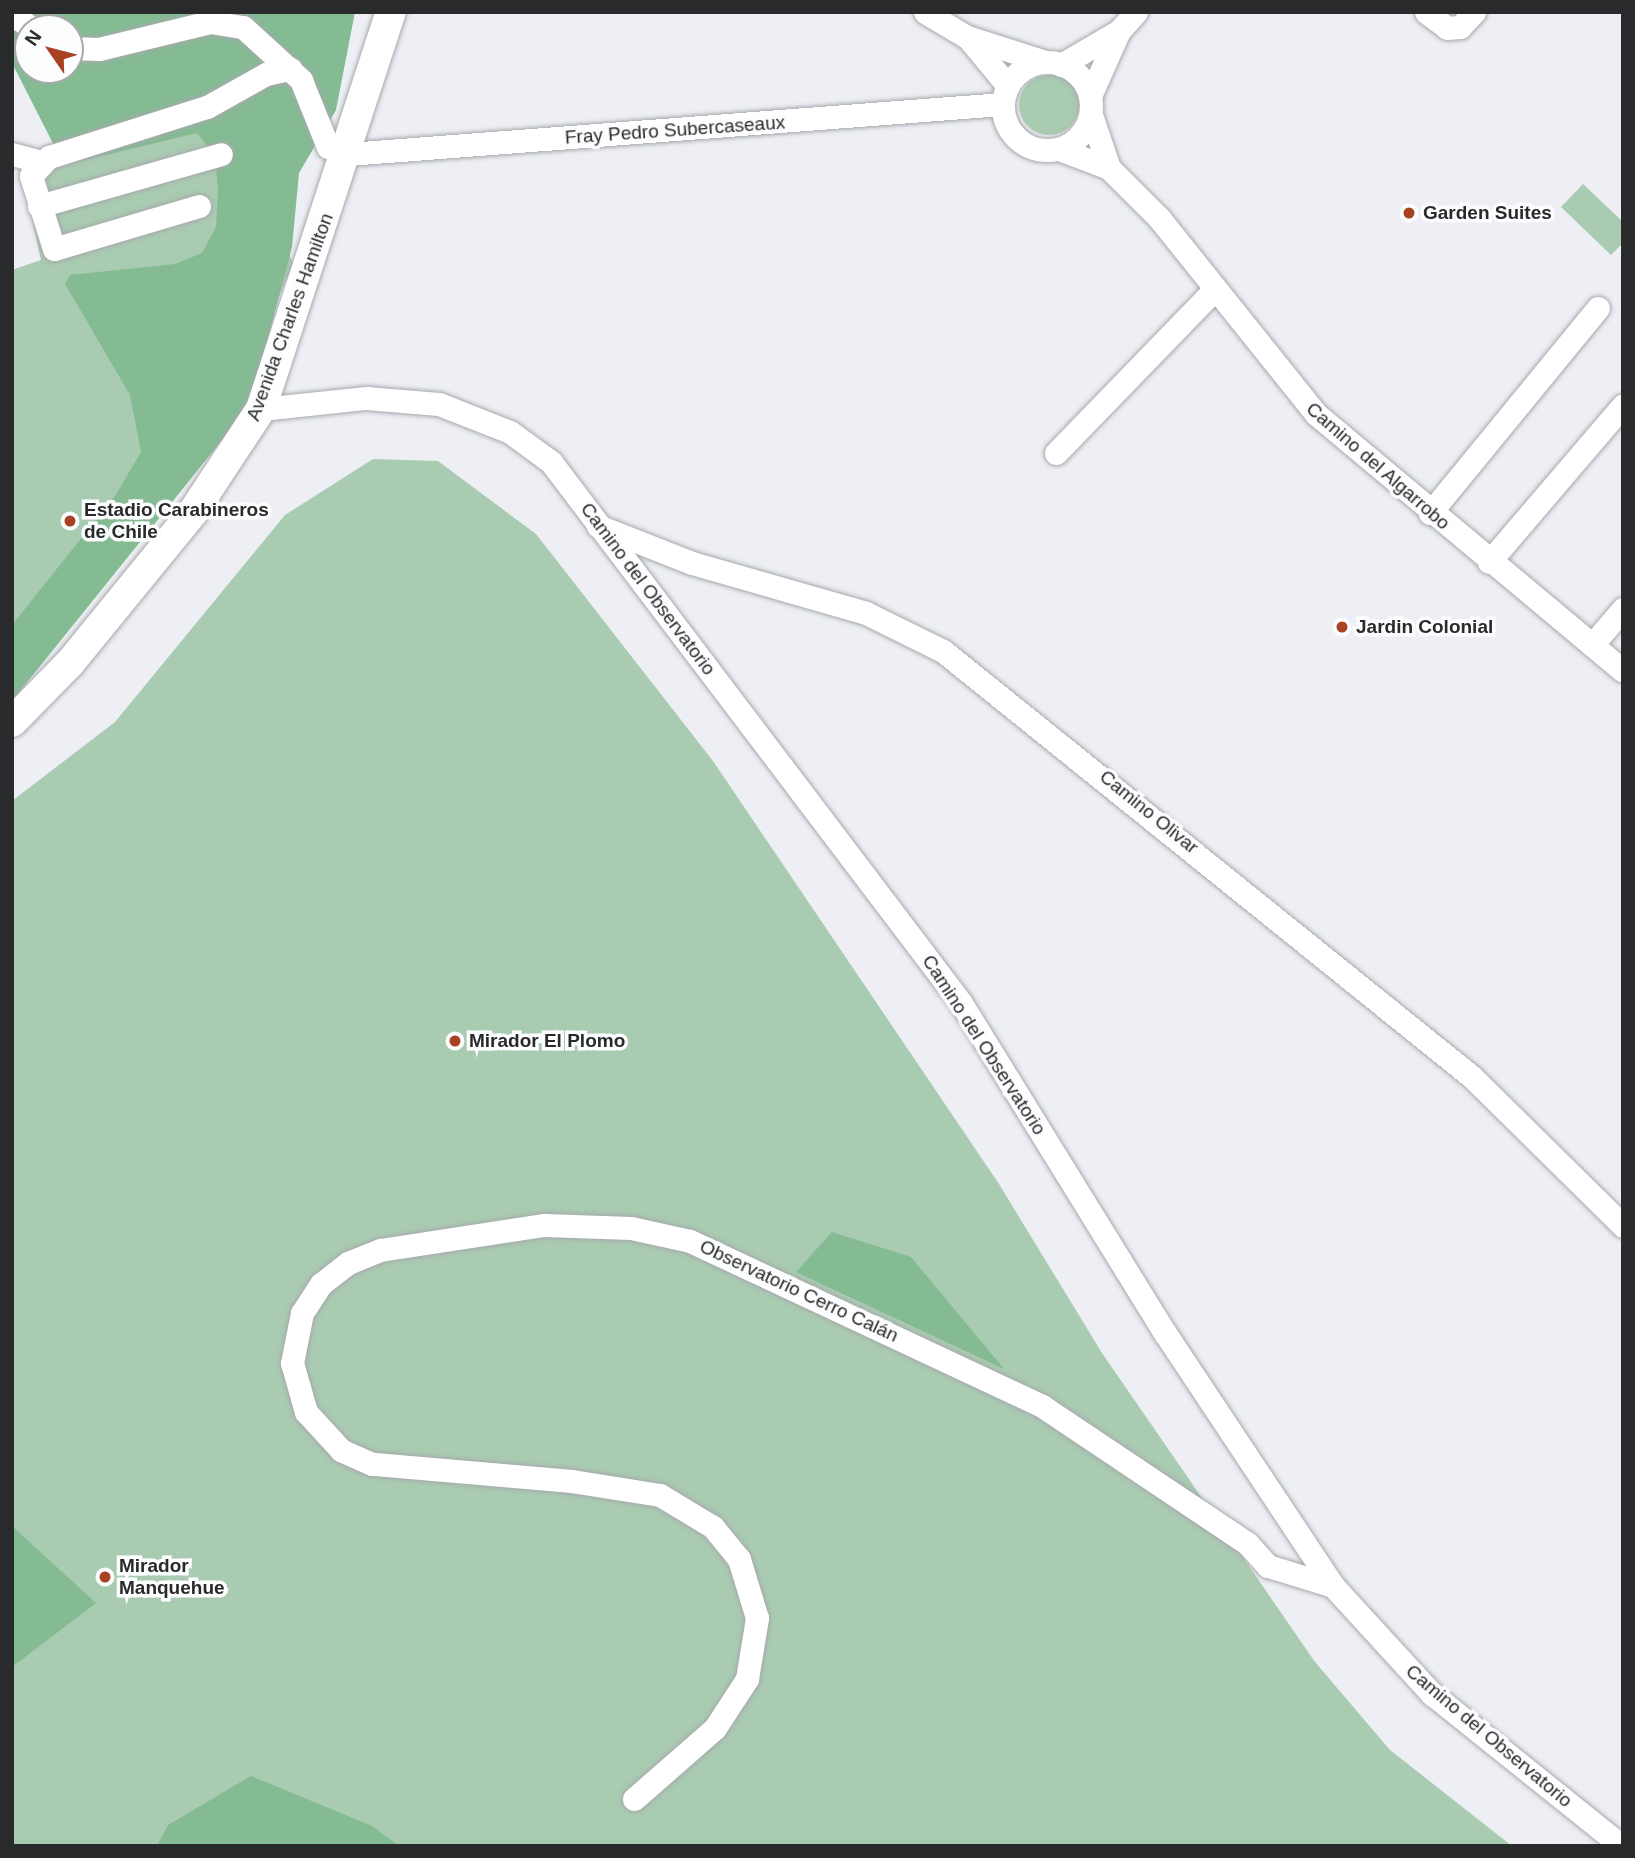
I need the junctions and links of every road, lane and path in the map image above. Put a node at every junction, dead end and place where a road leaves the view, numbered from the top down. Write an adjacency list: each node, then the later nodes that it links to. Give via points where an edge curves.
1 (389, 12): 16 (main road, Avenida Charles Hamilton)
2 (925, 12): 7 (street)
3 (1136, 12): 6 (street)
4 (1426, 12): 5 (street, via 1447,28 1460,27)
5 (1474, 12)
6 (1119, 31): 9 (street); 12 (street)
7 (967, 37): 9 (street); 11 (street)
8 (84, 49): 10 (street, via 99,50 210,22 243,27)
9 (1054, 63): 11 (street, via 1024,69); 12 (street, via 1074,71)
10 (290, 69): 16 (street, via 310,93 328,147); 17 (street, via 266,74 208,107)
11 (1006, 95): 13 (street, via 1020,141); 16 (street, Fray Pedro Subercaseaux)
12 (1090, 105): 13 (street, via 1080,136); 18 (street, Camino del Algarrobo)
13 (1059, 149): 18 (street, Camino del Algarrobo)
14 (221, 153): 19 (street)
15 (12, 154): 17 (street)
16 (348, 154): 24 (main road, Avenida Charles Hamilton)
17 (39, 162): 19 (street, via 31,176)
18 (1109, 168): 21 (street, Camino del Algarrobo)
19 (39, 206): 20 (street, via 54,249)
20 (199, 206)
21 (1215, 289): 25 (street); 26 (street, Camino del Algarrobo, via 1316,414)
22 (1598, 308): 26 (street)
23 (1623, 405): 28 (street)
24 (261, 409): 27 (street, Camino del Observatorio, via 388,398 463,411 510,432 551,462); 32 (main road, Avenida Charles Hamilton, via 193,512 70,663)
25 (1056, 453)
26 (1430, 513): 28 (street, Camino del Algarrobo)
27 (598, 526): 33 (street, Camino Olivar, via 703,566 866,613 943,651 1472,1077); 34 (street, Camino del Observatorio, via 961,1003 1172,1345)
28 (1489, 562): 30 (street, Camino del Algarrobo)
29 (1623, 609): 30 (street)
30 (1592, 645): 31 (street, Camino del Algarrobo)
31 (1623, 671)
32 (12, 722)
33 (1623, 1226)
34 (1333, 1586): 35 (street, Observatorio Cerro Calán, via 1268,1566 1247,1543 1042,1406 690,1241 631,1228 544,1225 380,1250 348,1263 321,1284 302,1313 292,1363 306,1412 341,1450 372,1464 572,1481 660,1495 713,1527 739,1559 757,1618 747,1679 715,1728); 36 (street, Camino del Observatorio, via 1432,1694)
35 (634, 1799)
36 (1622, 1846)

